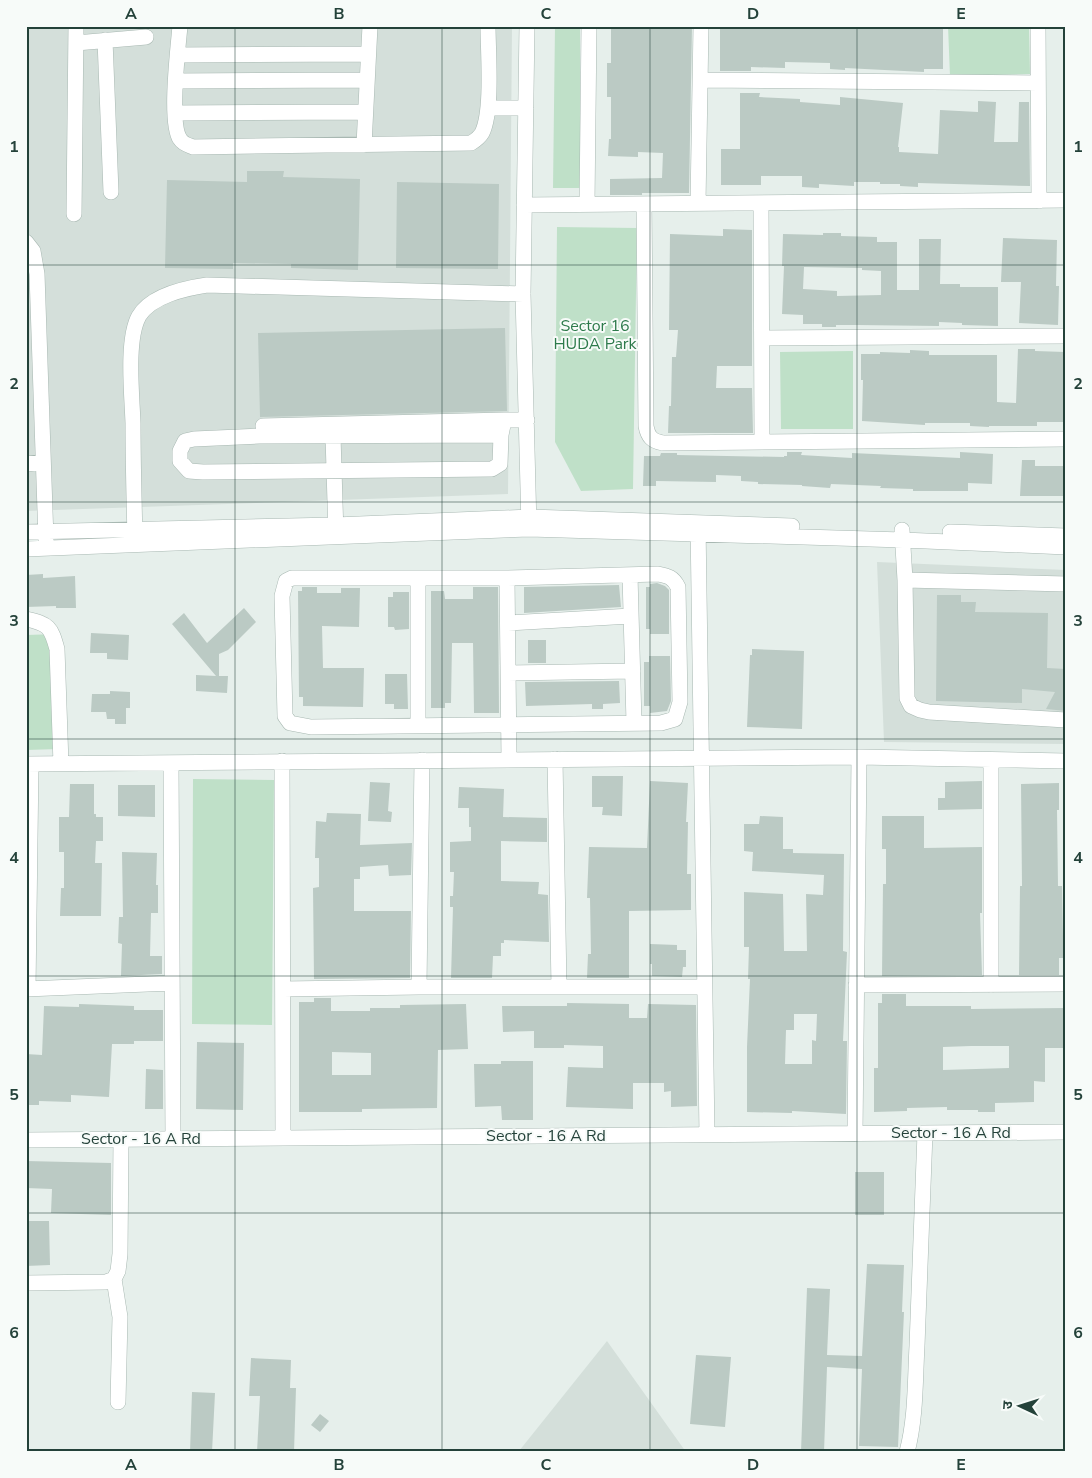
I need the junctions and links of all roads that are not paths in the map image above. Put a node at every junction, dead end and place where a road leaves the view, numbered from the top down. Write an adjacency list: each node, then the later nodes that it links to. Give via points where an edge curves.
1 (76, 26): 11 (street)
2 (180, 26): 13 (street)
3 (370, 26): 12 (street)
4 (488, 26): 18 (street)
5 (527, 26): 19 (street)
6 (589, 26): 28 (street)
7 (700, 26): 15 (street)
8 (1038, 26): 17 (street)
9 (146, 36): 10 (street)
10 (105, 40): 11 (street); 23 (street)
11 (76, 43): 31 (street)
12 (368, 54): 13 (street); 14 (street)
13 (178, 55): 16 (street)
14 (367, 80): 16 (street); 20 (street)
15 (700, 80): 17 (street); 26 (street)
16 (176, 81): 21 (street)
17 (1038, 83): 25 (street)
18 (488, 108): 19 (street); 22 (street, via 482,134 471,143)
19 (526, 108): 30 (street)
20 (365, 112): 21 (street); 22 (street)
21 (176, 113): 22 (street, via 180,139 193,147)
22 (364, 145)
23 (111, 192)
24 (1066, 200): 25 (street)
25 (1039, 201): 27 (street)
26 (698, 203): 27 (street); 29 (street)
27 (762, 203): 35 (street)
28 (587, 204): 29 (street); 30 (street)
29 (644, 204): 43 (street, via 647,435 663,443)
30 (524, 205): 33 (street)
31 (74, 214)
32 (26, 242): 36 (street, via 33,251 37,274)
33 (523, 294): 38 (street); 48 (street, via 207,285 173,293 151,304 139,316 132,334)
34 (1066, 336): 35 (street)
35 (762, 338): 43 (street)
36 (33, 402): 44 (street)
37 (504, 420): 38 (street); 39 (street); 40 (street)
38 (527, 420): 47 (street)
39 (216, 428)
40 (501, 435): 41 (street); 46 (street, via 500,464 492,469)
41 (333, 436): 46 (street); 46 (street, via 194,439 185,441 180,461 189,471 203,472)
42 (1066, 439): 43 (street)
43 (762, 441)
44 (44, 462): 45 (street); 50 (street)
45 (26, 464)
46 (334, 471): 51 (street)
47 (530, 523): 49 (street); 51 (street)
48 (135, 528): 50 (street); 51 (street); 55 (street)
49 (698, 528): 53 (street); 73 (street)
50 (46, 531): 52 (street); 57 (street)
51 (335, 531): 55 (street)
52 (26, 532)
53 (902, 535): 54 (street); 56 (street); 62 (street)
54 (1066, 536)
55 (135, 544): 57 (street)
56 (1066, 547)
57 (47, 548): 58 (street)
58 (26, 549)
59 (630, 575): 61 (street); 64 (street); 70 (street, via 667,576 674,579 678,587 678,711 675,719 669,722)
60 (418, 578): 61 (street); 71 (street); 71 (street, via 292,578 286,581 282,596 285,716 290,723 311,727)
61 (507, 578): 66 (street)
62 (905, 580): 63 (street); 69 (street, via 907,698 911,706 929,712)
63 (1066, 584)
64 (631, 616): 66 (street); 67 (street)
65 (26, 619): 83 (street, via 43,624 52,632 57,649)
66 (508, 623): 68 (street)
67 (633, 671): 68 (street); 70 (street)
68 (508, 673): 72 (street)
69 (1066, 720)
70 (634, 723): 72 (street)
71 (418, 726): 72 (street)
72 (509, 726): 75 (street)
73 (702, 757): 74 (street); 76 (street); 90 (street)
74 (859, 757): 78 (street); 86 (street)
75 (509, 759): 76 (street); 77 (street)
76 (555, 759): 89 (street)
77 (422, 760): 81 (street); 88 (street)
78 (991, 760): 79 (street); 87 (street)
79 (1066, 761)
80 (170, 762): 81 (street); 83 (street); 84 (street)
81 (282, 762): 92 (street)
82 (28, 764): 83 (street); 91 (street)
83 (61, 764)
84 (172, 983): 91 (street); 99 (street)
85 (1066, 984): 87 (street)
86 (856, 985): 87 (street); 95 (street)
87 (991, 985)
88 (419, 987): 89 (street); 92 (street)
89 (559, 987): 90 (street)
90 (704, 987): 96 (street)
91 (27, 989)
92 (283, 989): 97 (street)
93 (1066, 1132): 94 (street, Sector - 16 A Rd)
94 (925, 1133): 95 (street, Sector - 16 A Rd); 104 (street, via 921,1269)
95 (856, 1134): 96 (street, Sector - 16 A Rd)
96 (707, 1135): 97 (street, Sector - 16 A Rd)
97 (283, 1138): 99 (street, Sector - 16 A Rd)
98 (122, 1139): 99 (street, Sector - 16 A Rd); 100 (street, Sector - 16 A Rd); 101 (street, via 120,1254)
99 (173, 1139)
100 (26, 1140)
101 (114, 1279): 102 (street, via 106,1282); 103 (street, via 120,1317)
102 (26, 1283)
103 (118, 1402)
104 (908, 1452)

